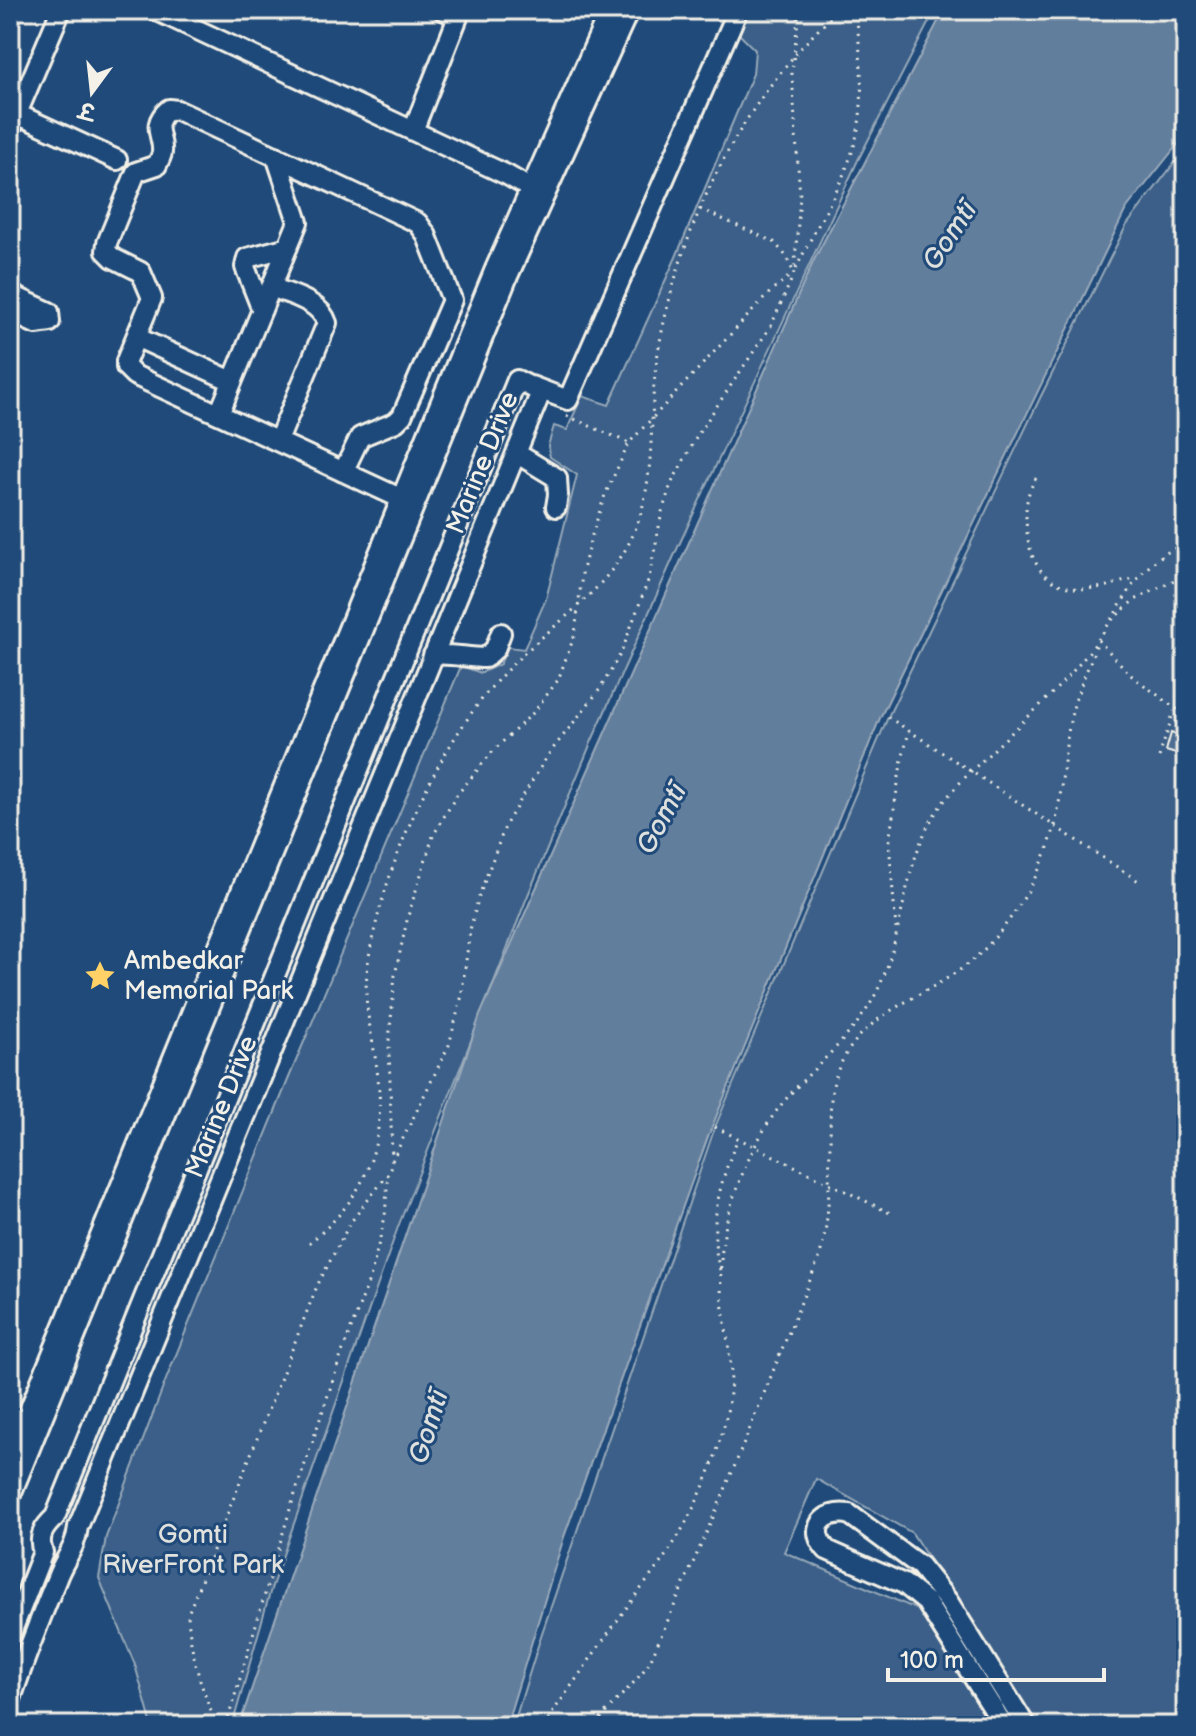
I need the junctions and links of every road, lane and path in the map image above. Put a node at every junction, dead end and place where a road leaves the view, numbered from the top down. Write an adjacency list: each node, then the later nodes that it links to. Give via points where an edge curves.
1 (61, 10): 11 (street)
2 (155, 10): 12 (street)
3 (443, 10): 12 (street, via 458,17)
4 (610, 10): 15 (street)
5 (629, 10): 64 (street, Marine Drive, via 508,276)
6 (738, 10): 25 (street, via 568,400)
7 (799, 10): 10 (path)
8 (839, 10): 10 (path)
9 (856, 10): 18 (path, via 862,82 855,144)
10 (793, 56): 16 (path, via 755,104); 18 (path, via 800,197)
11 (13, 122): 14 (street)
12 (413, 131): 15 (street)
13 (276, 156): 17 (street, via 298,222); 23 (street, via 177,110 164,113 157,131 163,149 157,165 136,172 106,251 141,272 152,298); 32 (street, via 418,223 452,300 402,416 360,437)
14 (117, 160)
15 (531, 189): 34 (street)
16 (700, 209): 18 (path, via 774,242); 28 (path, via 665,322)
17 (288, 247): 19 (street); 21 (street, via 247,258 245,267)
18 (794, 273): 28 (path); 57 (path, via 771,326 671,484 649,578 622,651 506,824 470,930 449,1045)
19 (271, 287): 21 (street); 29 (street, via 316,306 327,323)
20 (10, 294): 22 (street, via 49,312 50,322 36,324)
21 (262, 310): 24 (street)
22 (10, 312)
23 (136, 337): 24 (street); 26 (street, via 126,361 134,375)
24 (232, 381): 26 (street)
25 (528, 385): 31 (street, Marine Drive, via 541,392); 52 (street, Marine Drive, via 517,380)
26 (219, 414): 29 (street)
27 (568, 416): 30 (path)
28 (652, 418): 30 (path); 39 (path, via 644,506 612,571)
29 (278, 441): 32 (street)
30 (629, 443): 39 (path, via 590,541)
31 (516, 453): 35 (street, via 557,478); 42 (street, Marine Drive)
32 (343, 472): 34 (street)
33 (1036, 478): 38 (path, via 1025,510 1028,543 1044,576 1079,588)
34 (402, 499): 63 (street)
35 (556, 507)
36 (1186, 544): 38 (path, via 1154,560)
37 (1186, 574): 41 (path, via 1133,601)
38 (1138, 579): 41 (path)
39 (580, 605): 57 (path, via 558,680 456,796 433,836 395,975 389,1041); 61 (path, via 495,684 455,738 404,836 367,963 366,997 380,1095 377,1144 372,1164 348,1204)
40 (501, 633): 42 (street, via 485,658)
41 (1098, 640): 43 (path); 48 (path); 49 (path, via 1072,714)
42 (433, 655): 53 (street, Marine Drive)
43 (1174, 709): 44 (path); 47 (path)
44 (1186, 716)
45 (888, 717): 46 (path)
46 (909, 731): 48 (path); 51 (path, via 889,842)
47 (1159, 757)
48 (971, 771): 49 (path); 51 (path, via 930,822 907,881)
49 (1055, 826): 50 (path); 59 (path, via 1028,890 984,951 878,1018 846,1055 832,1087)
50 (1140, 882)
51 (897, 933): 56 (path, via 884,978 860,1019 784,1101)
52 (278, 963): 53 (street); 65 (street, Marine Drive, via 55,1517 45,1526 39,1542 43,1552)
53 (303, 975): 66 (street, Marine Drive, via 78,1527 73,1551 64,1559)
54 (715, 1127): 55 (path)
55 (738, 1138): 56 (path); 62 (path, via 716,1215)
56 (756, 1147): 59 (path); 62 (path, via 731,1204)
57 (392, 1161): 58 (path)
58 (389, 1173): 68 (path, via 350,1223 321,1276 191,1601 191,1645 201,1690); 69 (path, via 371,1275 291,1506)
59 (828, 1183): 60 (path); 71 (path, via 827,1233 819,1258 722,1497 650,1661)
60 (890, 1213)
61 (309, 1243)
62 (721, 1274): 70 (path, via 731,1389 709,1469 673,1544)
63 (10, 1457)
64 (10, 1497)
65 (10, 1636)
66 (15, 1672): 67 (street, Marine Drive)
67 (10, 1702)
68 (217, 1726)
69 (226, 1726)
70 (543, 1726)
71 (596, 1726)
72 (1004, 1726): 73 (street, via 926,1602 904,1584 827,1550 819,1542 822,1520 838,1512 849,1514 920,1566 948,1601)
73 (1026, 1726)

